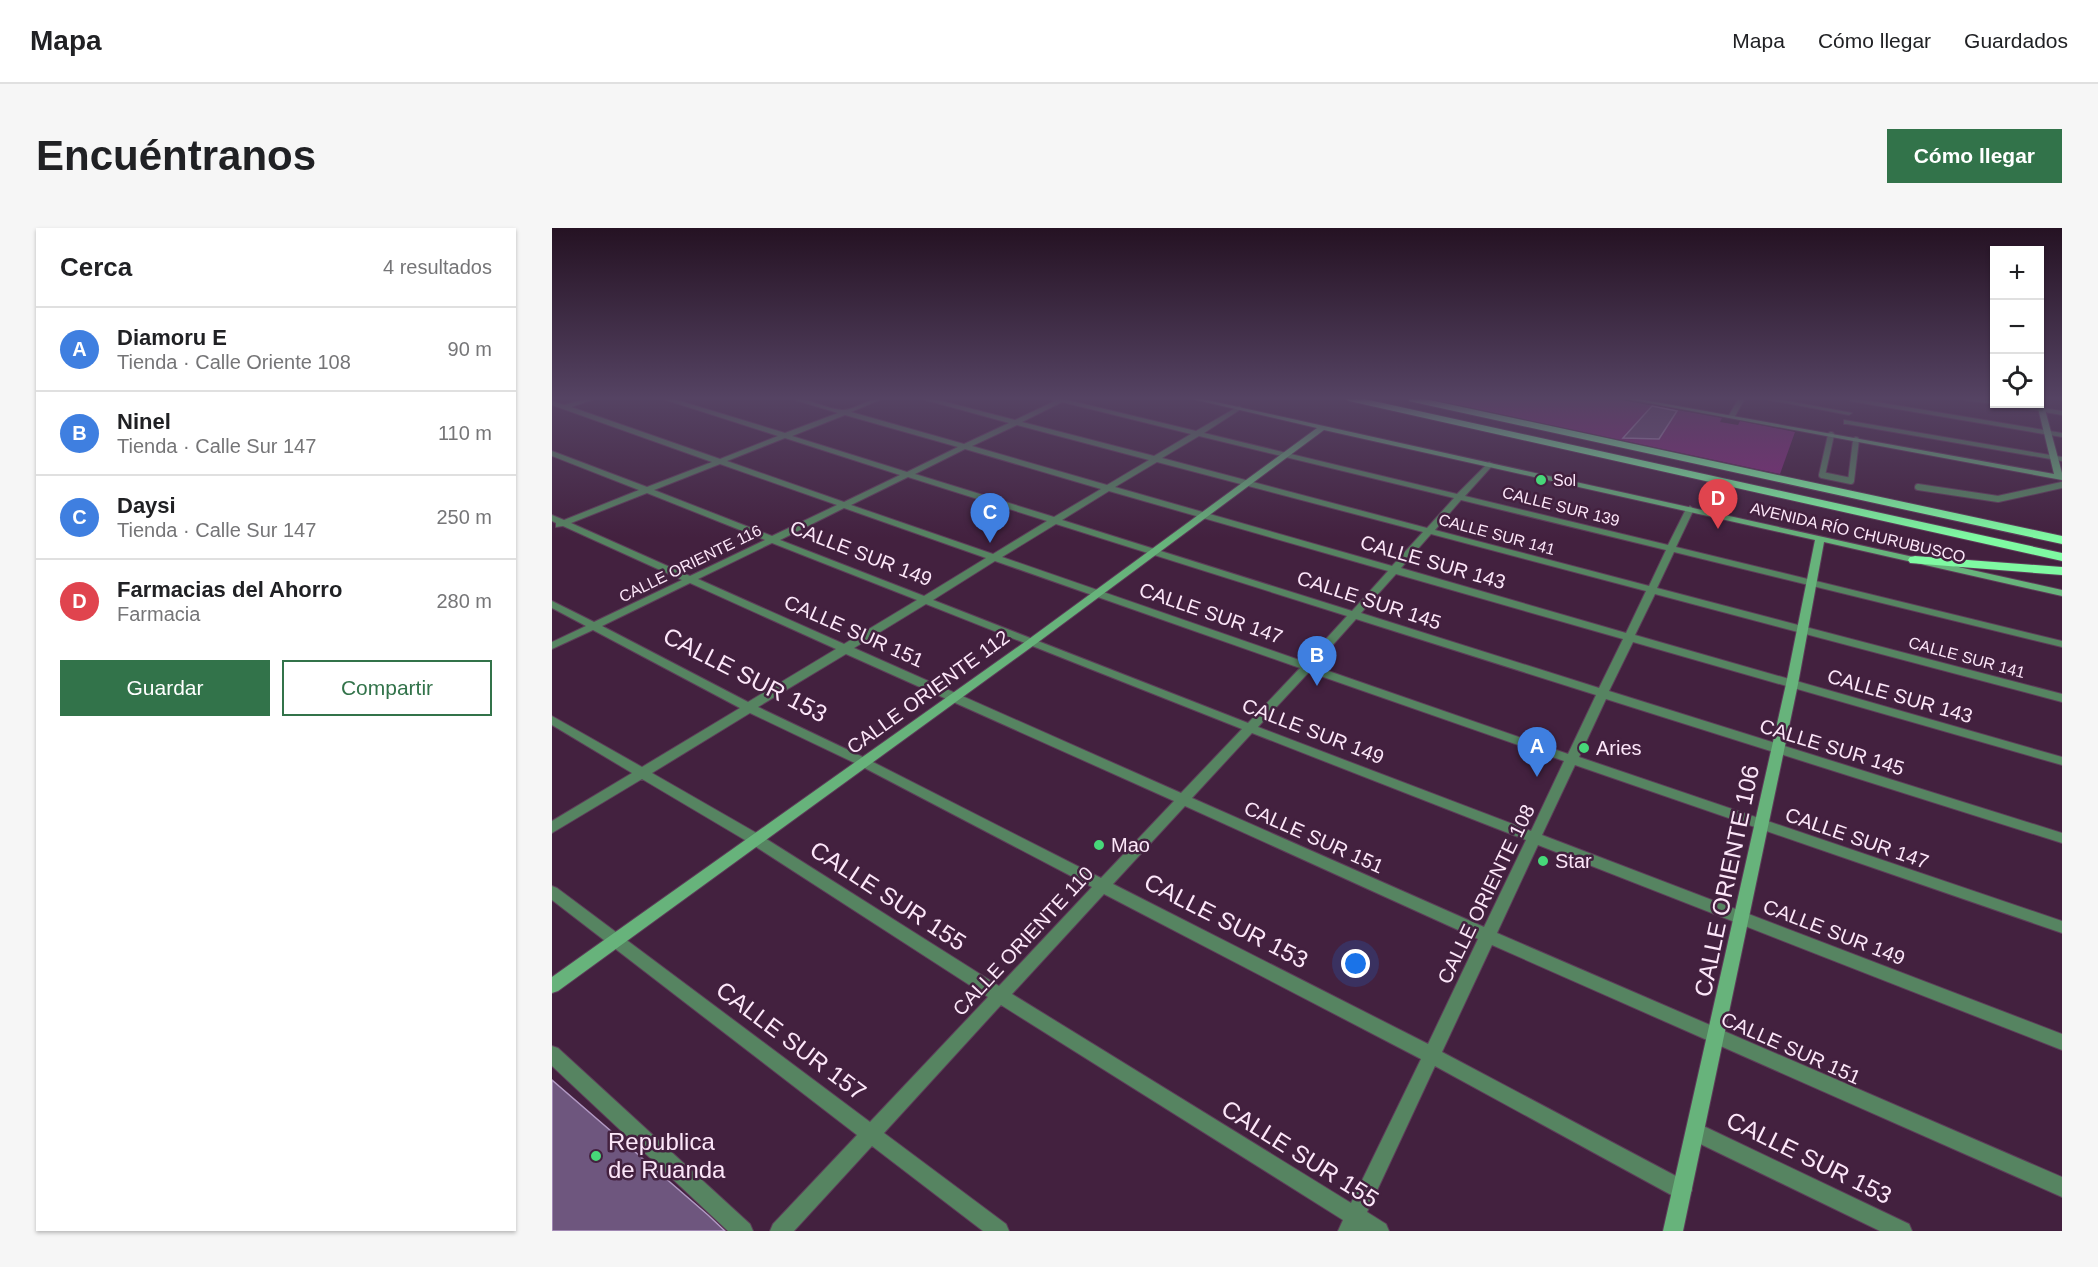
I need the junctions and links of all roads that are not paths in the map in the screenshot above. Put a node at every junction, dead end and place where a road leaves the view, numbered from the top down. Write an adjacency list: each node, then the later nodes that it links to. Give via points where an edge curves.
1 (670, 445): 23 (street, CALLE SUR 147)
2 (760, 445): 23 (street)
3 (815, 445): 25 (street, CALLE SUR 145)
4 (957, 445): 18 (street, CALLE SUR 143)
5 (970, 445): 18 (street, CALLE ORIENTE 116)
6 (1101, 445): 22 (street, CALLE SUR 141)
7 (1182, 445): 22 (street)
8 (1247, 445): 20 (street, CALLE SUR 139)
9 (1300, 445): 20 (street, CALLE ORIENTE 112)
10 (1401, 445): 24 (street, AVENIDA RÍO CHURUBUSCO)
11 (1559, 445): 43 (highway)
12 (1622, 445): 40 (highway)
13 (1829, 445): 14 (lane, via 1822,475 1851,481)
14 (1855, 445)
15 (1881, 445): 26 (street)
16 (1977, 445): 21 (street)
17 (2052, 445): 21 (street)
18 (965, 447): 25 (street, CALLE ORIENTE 116); 29 (street, CALLE SUR 143)
19 (552, 453): 30 (street, CALLE SUR 149)
20 (1287, 454): 27 (street, CALLE ORIENTE 112); 31 (street, CALLE SUR 139)
21 (2058, 459): 26 (street)
22 (1157, 460): 27 (street, CALLE SUR 141); 29 (street)
23 (719, 461): 30 (street); 32 (street, CALLE SUR 147)
24 (1489, 464): 31 (street, CALLE ORIENTE 110); 33 (street, AVENIDA RÍO CHURUBUSCO)
25 (909, 475): 32 (street, CALLE ORIENTE 116); 35 (street, CALLE SUR 145)
26 (2061, 480): 28 (lane, via 1998,500)
27 (1247, 484): 34 (street, CALLE ORIENTE 112); 37 (street, CALLE SUR 141)
28 (1918, 487)
29 (1110, 489): 34 (street, CALLE SUR 143); 35 (street)
30 (646, 490): 36 (street); 39 (street, CALLE SUR 149)
31 (1461, 496): 37 (street, CALLE ORIENTE 110); 41 (street, CALLE SUR 139)
32 (845, 505): 39 (street, CALLE ORIENTE 116); 44 (street, CALLE SUR 147)
33 (1690, 509): 38 (street, AVENIDA RÍO CHURUBUSCO); 41 (street, CALLE ORIENTE 108)
34 (1203, 516): 42 (street, CALLE ORIENTE 112); 46 (street, CALLE SUR 143)
35 (1057, 521): 42 (street, CALLE SUR 145); 44 (street)
36 (556, 523): 48 (street, CALLE SUR 151)
37 (1430, 532): 46 (street, CALLE ORIENTE 110); 50 (street, CALLE SUR 141)
38 (1820, 538): 45 (street, AVENIDA RÍO CHURUBUSCO); 49 (street, CALLE ORIENTE 106)
39 (773, 540): 48 (street, CALLE ORIENTE 116); 53 (street, CALLE SUR 149)
40 (2062, 540)
41 (1673, 548): 49 (street, CALLE SUR 139); 50 (street, CALLE ORIENTE 108)
42 (1154, 551): 51 (street, CALLE ORIENTE 112); 55 (street, CALLE SUR 145)
43 (2062, 557)
44 (995, 559): 51 (street, CALLE SUR 147); 53 (street)
45 (1915, 560): 47 (highway); 52 (street, AVENIDA RÍO CHURUBUSCO)
46 (1395, 570): 55 (street, CALLE ORIENTE 110); 58 (street, CALLE SUR 143)
47 (2062, 570)
48 (689, 580): 56 (street, CALLE ORIENTE 116); 62 (street, CALLE SUR 151)
49 (1812, 583): 57 (street, CALLE ORIENTE 106); 60 (street, CALLE SUR 139)
50 (1653, 590): 57 (street, CALLE SUR 141); 58 (street, CALLE ORIENTE 108)
51 (1098, 593): 59 (street, CALLE ORIENTE 112); 63 (street, CALLE SUR 147)
52 (2062, 593)
53 (927, 600): 59 (street, CALLE SUR 149); 62 (street)
54 (552, 604): 56 (street, CALLE SUR 153)
55 (1355, 615): 63 (street, CALLE ORIENTE 110); 65 (street, CALLE SUR 145)
56 (594, 626): 61 (street, CALLE ORIENTE 116); 68 (street, CALLE SUR 153)
57 (1804, 630): 64 (street, CALLE ORIENTE 106); 67 (street, CALLE SUR 141)
58 (1631, 637): 64 (street, CALLE SUR 143); 65 (street, CALLE ORIENTE 108)
59 (1033, 641): 66 (street, CALLE ORIENTE 112); 70 (street, CALLE SUR 149)
60 (2062, 644)
61 (552, 646)
62 (847, 649): 66 (street, CALLE SUR 151); 68 (street)
63 (1308, 666): 70 (street, CALLE ORIENTE 110); 72 (street, CALLE SUR 147)
64 (1792, 684): 71 (street, CALLE ORIENTE 106); 73 (street, CALLE SUR 143)
65 (1604, 693): 71 (street, CALLE SUR 145); 72 (street, CALLE ORIENTE 108)
66 (954, 696): 74 (street, CALLE ORIENTE 112); 76 (street, CALLE SUR 151)
67 (2062, 698)
68 (750, 708): 74 (street, CALLE SUR 153); 75 (street)
69 (552, 720): 75 (street, CALLE SUR 155)
70 (1250, 728): 76 (street, CALLE ORIENTE 110); 79 (street, CALLE SUR 149)
71 (1778, 749): 77 (street, CALLE ORIENTE 106); 80 (street, CALLE SUR 145)
72 (1573, 760): 77 (street, CALLE SUR 147); 79 (street, CALLE ORIENTE 108)
73 (2062, 761)
74 (863, 762): 81 (street, CALLE ORIENTE 112); 82 (street, CALLE SUR 153)
75 (641, 774): 78 (street); 81 (street, CALLE SUR 155)
76 (1183, 799): 82 (street, CALLE ORIENTE 110); 86 (street, CALLE SUR 151)
77 (1761, 824): 84 (street, CALLE ORIENTE 106); 85 (street, CALLE SUR 147)
78 (552, 828)
79 (1535, 837): 84 (street, CALLE SUR 149); 86 (street, CALLE ORIENTE 108)
80 (2062, 838)
81 (755, 839): 87 (street, CALLE ORIENTE 112); 89 (street, CALLE SUR 155)
82 (1101, 886): 89 (street, CALLE ORIENTE 110); 93 (street, CALLE SUR 153)
83 (552, 892): 87 (street, CALLE SUR 157)
84 (1742, 918): 90 (street, CALLE ORIENTE 106); 91 (street, CALLE SUR 149)
85 (2062, 927)
86 (1488, 936): 90 (street, CALLE SUR 151); 93 (street, CALLE ORIENTE 108)
87 (617, 939): 88 (street, CALLE ORIENTE 112); 95 (street, CALLE SUR 157)
88 (552, 986)
89 (999, 995): 95 (street, CALLE ORIENTE 110); 98 (street, CALLE SUR 155)
90 (1716, 1036): 94 (street, CALLE ORIENTE 106); 96 (street, CALLE SUR 151)
91 (2062, 1042)
92 (552, 1054): 99 (street)
93 (1431, 1055): 97 (street, CALLE SUR 153); 98 (street, CALLE ORIENTE 108)
94 (1695, 1131): 97 (street, CALLE ORIENTE 106); 104 (street, CALLE SUR 153)
95 (871, 1132): 100 (street, CALLE ORIENTE 110); 101 (street, CALLE SUR 157)
96 (2062, 1187)
97 (1682, 1190): 103 (street, CALLE ORIENTE 106)
98 (1352, 1224): 102 (street, CALLE SUR 155)
99 (743, 1231)
100 (780, 1231)
101 (999, 1231)
102 (1379, 1231)
103 (1673, 1231)
104 (1902, 1231)

